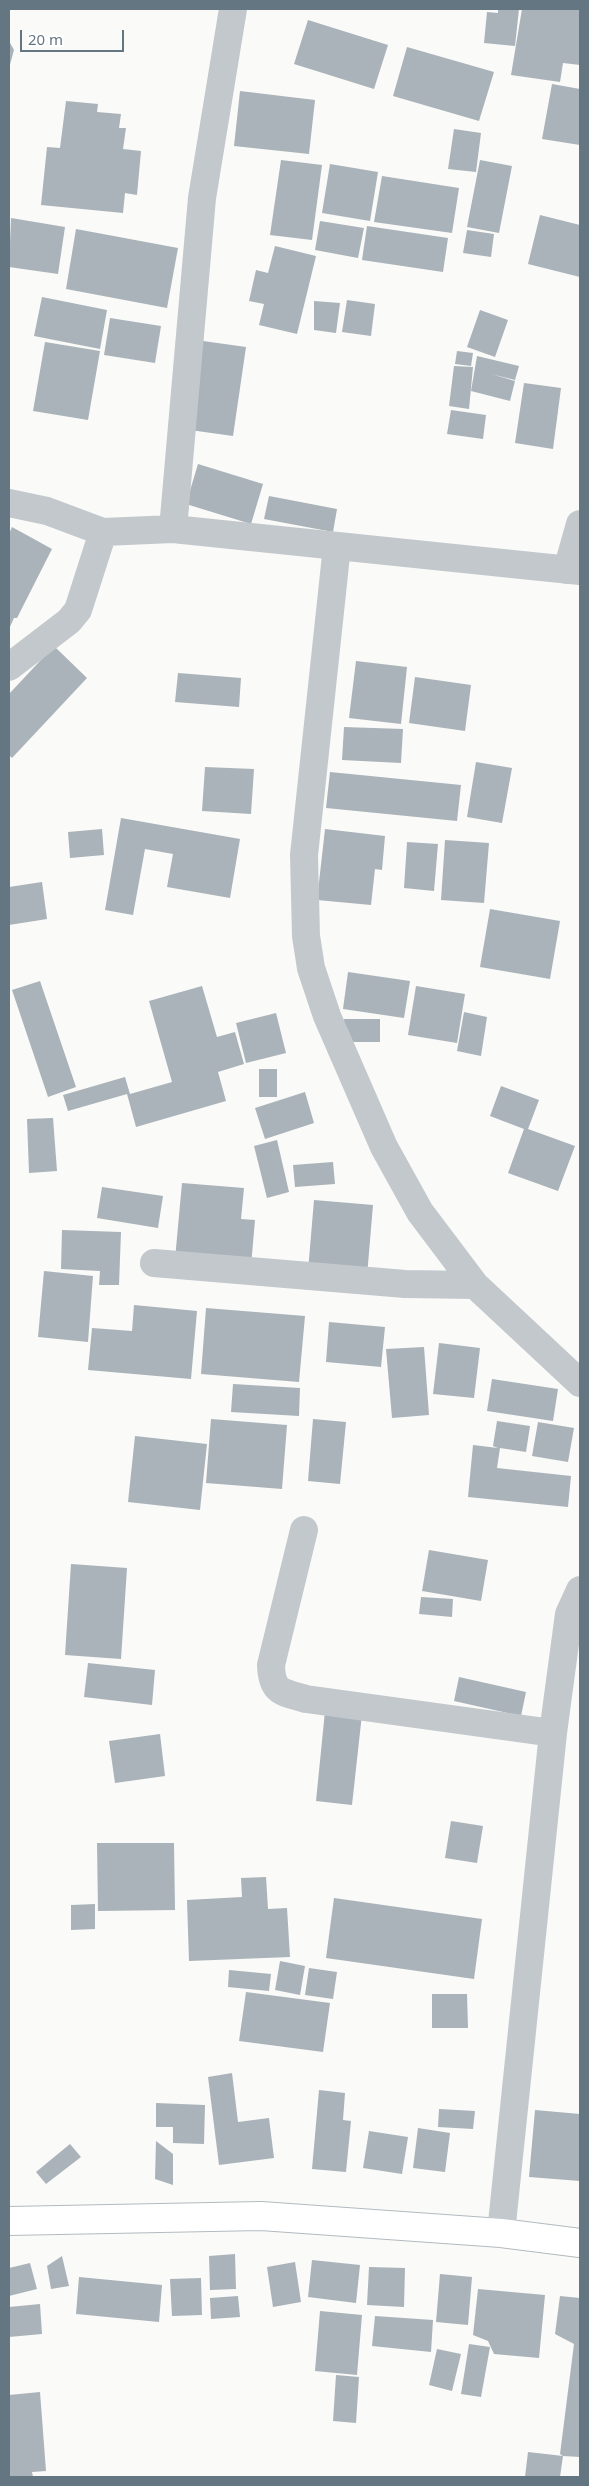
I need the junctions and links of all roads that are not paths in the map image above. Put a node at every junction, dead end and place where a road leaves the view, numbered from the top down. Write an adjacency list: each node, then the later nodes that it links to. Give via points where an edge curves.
1 (233, 9): 4 (street, via 202,198)
2 (9, 503): 5 (street, via 47,511)
3 (580, 524): 7 (street)
4 (173, 529): 5 (street); 6 (street)
5 (103, 532): 8 (street, via 78,610 69,621)
6 (337, 546): 7 (street); 10 (street, via 304,855 306,936 311,968 327,1016 384,1147 420,1212)
7 (574, 570)
8 (9, 667)
9 (154, 1263): 10 (street, via 405,1284)
10 (476, 1285): 11 (street)
11 (580, 1383)
12 (304, 1530): 14 (street, via 271,1666 272,1681 281,1692 306,1699)
13 (580, 1590): 14 (street, via 569,1614)
14 (554, 1733): 16 (street)
15 (9, 2221): 16 (street, via 261,2216)
16 (501, 2233): 17 (street)
17 (580, 2243)

